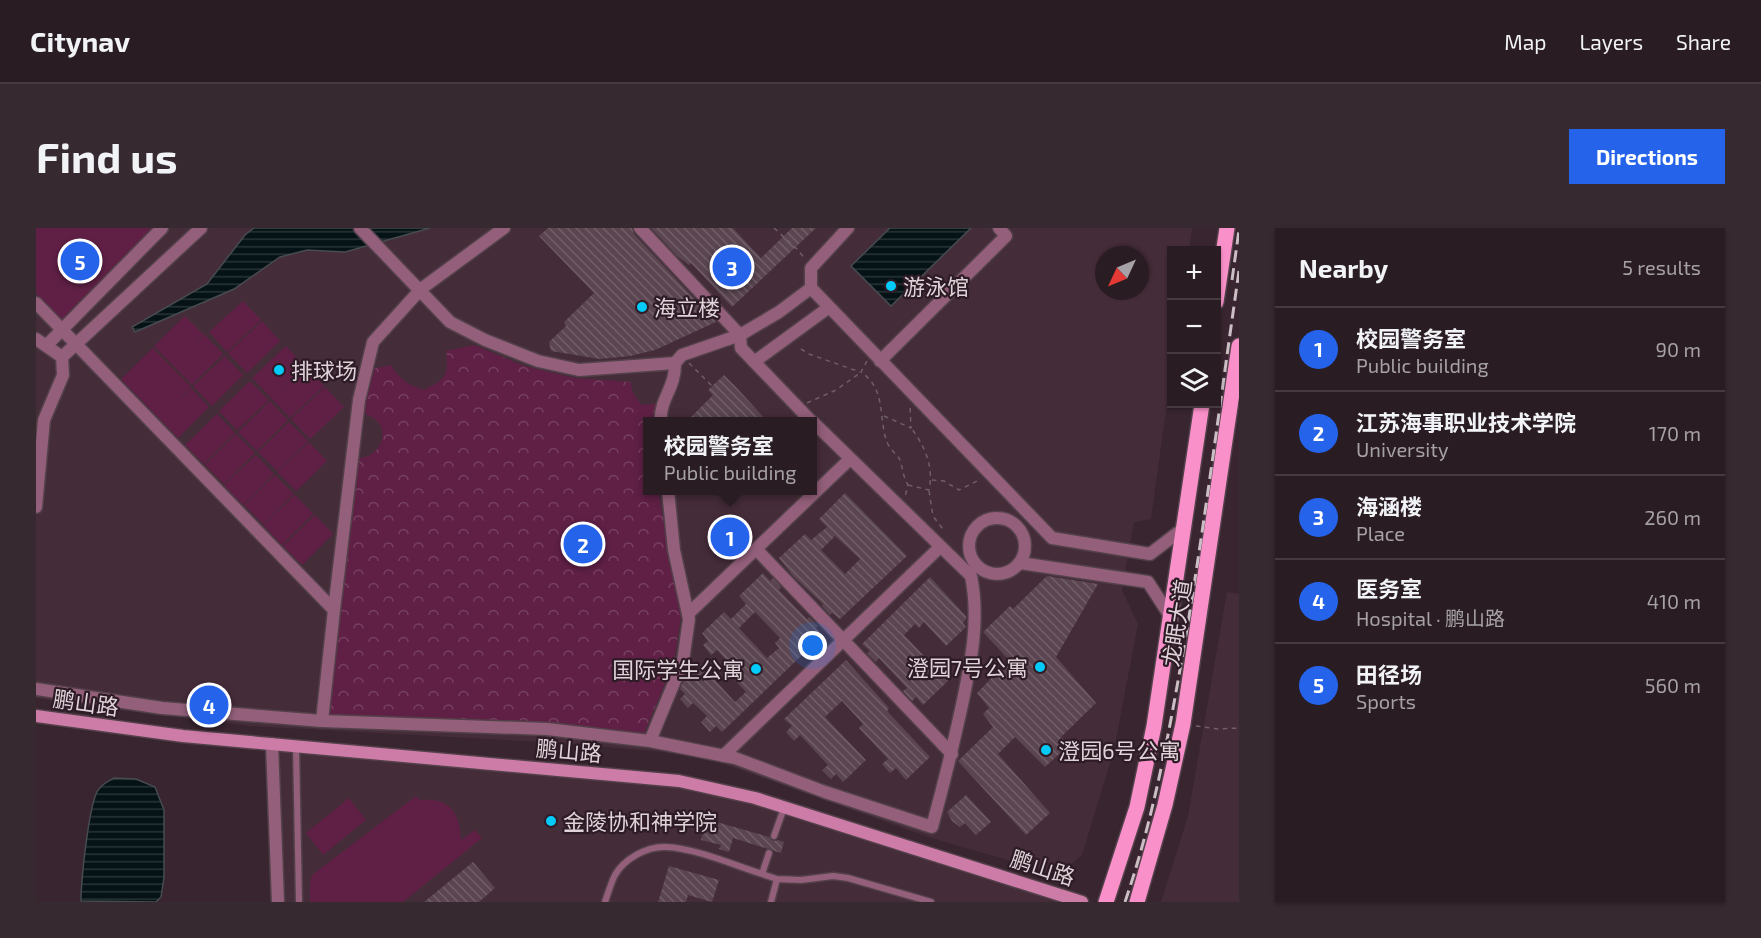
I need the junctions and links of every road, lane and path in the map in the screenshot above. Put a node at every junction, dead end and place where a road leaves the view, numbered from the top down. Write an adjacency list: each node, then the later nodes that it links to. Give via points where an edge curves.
1 (162, 228): 10 (street)
2 (201, 228): 12 (street)
3 (360, 228): 14 (street)
4 (504, 228): 14 (street)
5 (640, 228): 19 (street)
6 (774, 228): 11 (path)
7 (848, 228): 11 (street)
8 (1227, 228): 15 (main road)
9 (1003, 232): 25 (street)
10 (131, 261): 12 (street); 18 (street)
11 (811, 268): 13 (street)
12 (147, 277): 21 (street)
13 (811, 288): 17 (street); 19 (street)
14 (421, 290): 26 (street, via 450,322 538,361 579,370); 55 (street, via 373,342 359,400)
15 (1216, 300)
16 (36, 303): 18 (street)
17 (828, 308): 25 (street); 27 (street)
18 (62, 330): 20 (street); 21 (street)
19 (740, 335): 26 (street); 27 (street, via 741,348)
20 (41, 342): 24 (street)
21 (75, 344): 24 (street); 55 (street)
22 (1239, 346): 62 (main road, 龙眠大道)
23 (801, 349): 28 (path)
24 (62, 357): 46 (street, via 63,375 44,420)
25 (876, 357): 28 (path); 30 (street)
26 (678, 359): 29 (path); 34 (street, via 676,377)
27 (754, 362): 31 (street)
28 (861, 372): 31 (path, via 836,390); 33 (path, via 881,401)
29 (712, 386)
30 (910, 392): 37 (path); 48 (street)
31 (797, 407): 35 (street)
32 (1201, 408): 50 (main road, 龙眠大道)
33 (883, 416): 37 (path); 41 (path, via 887,443 900,460)
34 (661, 417)
35 (807, 417)
36 (817, 427): 38 (street)
37 (911, 428): 39 (path, via 922,443)
38 (850, 459): 43 (street); 47 (street)
39 (931, 480): 40 (path, via 944,481 959,490); 42 (path)
40 (979, 480)
41 (908, 485): 42 (path); 47 (path)
42 (929, 490): 51 (path, via 933,516 942,528)
43 (817, 491)
44 (668, 495): 56 (street, via 674,550)
45 (812, 495): 52 (street)
46 (36, 507)
47 (902, 509): 51 (street)
48 (1030, 516): 49 (street); 50 (street, via 1052,538 1150,554)
49 (1018, 527): 53 (street, via 1025,545); 54 (street, via 1001,518 982,522 975,529 969,545)
50 (1184, 528): 57 (main road, 龙眠大道)
51 (937, 545): 54 (street); 58 (street)
52 (756, 549): 56 (street); 58 (street)
53 (1020, 563): 54 (street, via 1006,573); 57 (street, via 1148,582)
54 (976, 572): 67 (street, via 974,645)
55 (334, 610): 61 (street)
56 (688, 614): 64 (street, via 682,661)
57 (1170, 616): 80 (main road, 龙眠大道, via 1137,807)
58 (843, 640): 67 (street); 68 (street)
59 (36, 689): 61 (street, via 162,708)
60 (36, 716): 65 (street, 鹏山路)
61 (322, 722): 64 (street, via 547,729)
62 (1183, 724): 63 (path); 81 (main road, 龙眠大道)
63 (1239, 728)
64 (650, 741): 68 (street)
65 (272, 744): 66 (street, 鹏山路); 74 (street)
66 (296, 747): 69 (street, 鹏山路, via 679,781); 75 (lane)
67 (952, 754): 68 (street, via 932,827)
68 (723, 756)
69 (784, 807): 70 (lane); 79 (street, 鹏山路)
70 (774, 836)
71 (769, 853): 72 (lane)
72 (762, 874): 73 (lane); 76 (lane, via 686,850 652,849 624,864)
73 (777, 879): 77 (lane); 78 (lane, via 848,878)
74 (278, 902)
75 (299, 902)
76 (605, 902)
77 (771, 902)
78 (931, 902)
79 (1082, 902)
80 (1106, 902)
81 (1137, 902)

